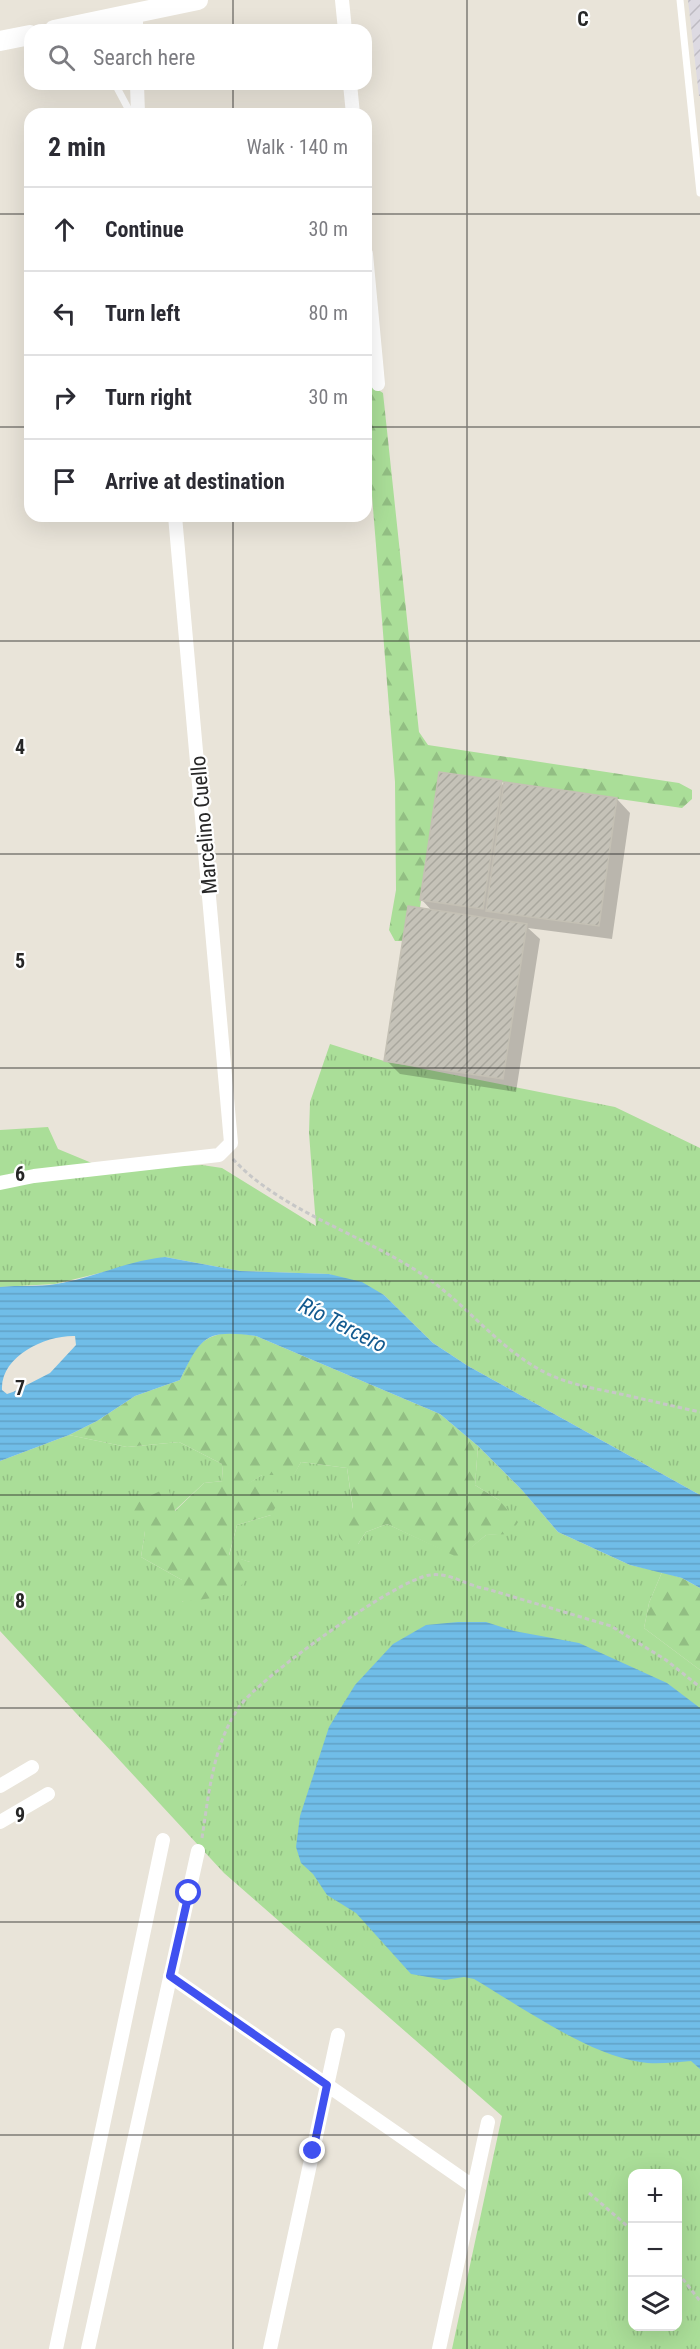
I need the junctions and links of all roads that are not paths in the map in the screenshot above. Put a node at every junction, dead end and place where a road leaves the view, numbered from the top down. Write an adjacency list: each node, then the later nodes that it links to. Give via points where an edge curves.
1 (198, 0): 4 (main road)
2 (342, 0): 6 (street)
3 (680, 0): 15 (lane)
4 (136, 22): 5 (main road)
5 (118, 24)
6 (344, 24)
7 (24, 36): 8 (main road)
8 (0, 40)
9 (118, 90): 12 (lane)
10 (137, 90): 13 (street)
11 (351, 90): 14 (street)
12 (128, 108)
13 (138, 108)
14 (352, 108)
15 (700, 193)
16 (372, 319): 17 (street)
17 (378, 384)
18 (176, 522): 19 (street, Marcelino Cuello, via 231,1143 219,1155)
19 (0, 1183)
20 (32, 1767): 21 (street)
21 (0, 1786)
22 (48, 1794): 23 (street)
23 (0, 1821)
24 (163, 1840): 31 (street)
25 (198, 1851): 26 (street)
26 (170, 1976): 28 (street); 32 (street)
27 (338, 2035): 28 (street)
28 (327, 2085): 30 (street); 33 (street)
29 (488, 2122): 30 (street)
30 (474, 2187): 34 (street)
31 (56, 2349)
32 (88, 2349)
33 (270, 2349)
34 (439, 2349)

